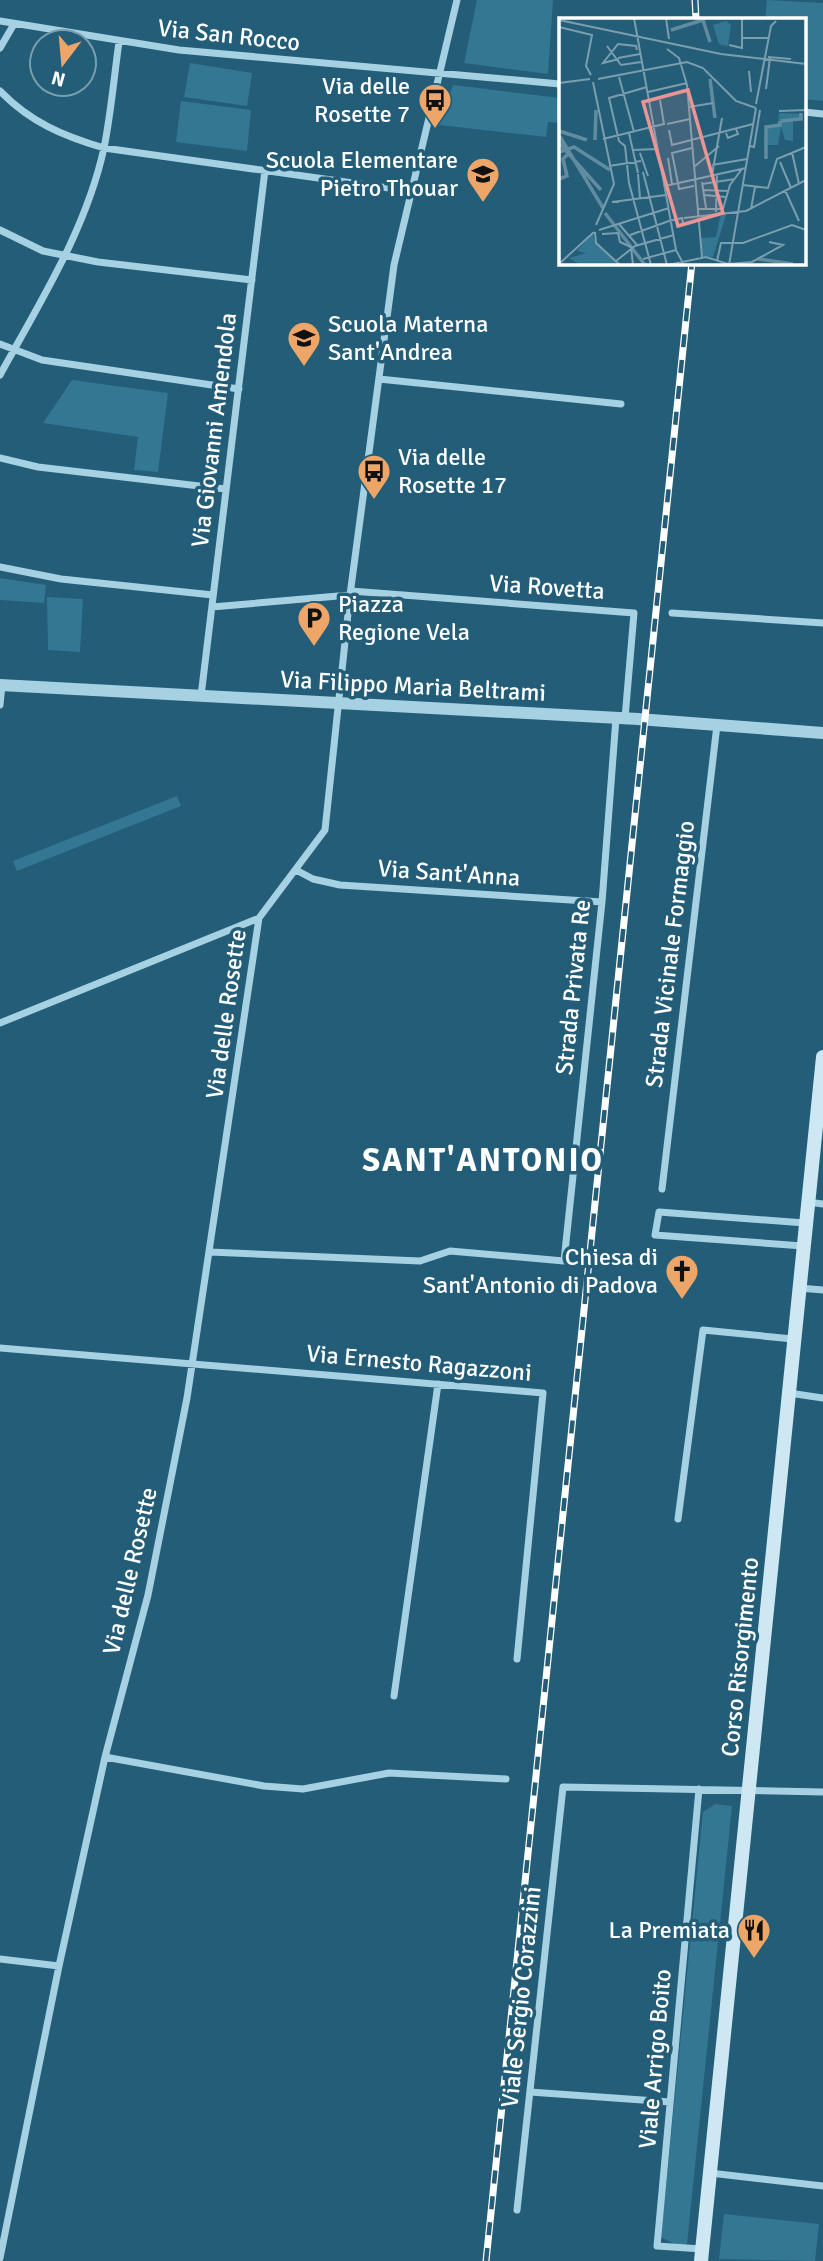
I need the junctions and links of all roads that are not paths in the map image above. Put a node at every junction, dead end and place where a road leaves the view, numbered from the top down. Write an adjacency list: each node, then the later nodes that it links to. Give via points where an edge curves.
1 (457, 0): 6 (street, Via delle Rosette)
2 (0, 21): 3 (street, Via San Rocco)
3 (14, 24): 4 (street, Via San Rocco); 5 (street)
4 (119, 42): 6 (street, Via San Rocco); 9 (street)
5 (0, 48)
6 (441, 71): 7 (street, Via San Rocco); 11 (street, Via delle Rosette)
7 (559, 84)
8 (0, 91): 9 (street, via 35,122)
9 (104, 148): 10 (street); 13 (street)
10 (265, 170): 11 (street); 14 (street, Via Giovanni Amendola)
11 (410, 191): 18 (street, Via delle Rosette, via 394,265)
12 (0, 230): 13 (street, via 43,251)
13 (66, 255): 14 (street); 16 (street)
14 (252, 280): 19 (street, Via Giovanni Amendola)
15 (0, 344): 16 (street)
16 (14, 350): 17 (street); 19 (street, via 41,360)
17 (0, 375)
18 (379, 379): 20 (street); 24 (street, Via delle Rosette)
19 (239, 389): 22 (street, Via Giovanni Amendola)
20 (621, 404)
21 (0, 458): 22 (street, via 38,467)
22 (225, 489): 25 (street, Via Giovanni Amendola)
23 (0, 567): 25 (street, via 61,579)
24 (351, 593): 26 (street); 31 (street, Via delle Rosette); 33 (street, Via Rovetta, via 634,613)
25 (214, 595): 26 (street, Via Giovanni Amendola)
26 (212, 607): 30 (street, Via Giovanni Amendola)
27 (673, 613): 28 (street)
28 (823, 623)
29 (1, 685): 30 (street, Via Filippo Maria Beltrami); 32 (street)
30 (201, 696): 31 (street, Via Filippo Maria Beltrami)
31 (338, 703): 33 (street, Via Filippo Maria Beltrami); 36 (street, Via delle Rosette, via 326,830)
32 (0, 705)
33 (620, 718): 34 (street, Via Filippo Maria Beltrami); 37 (street, Strada Privata Re)
34 (717, 725): 35 (street, Via Filippo Maria Beltrami); 42 (street, Strada Vicinale Formaggio)
35 (823, 733)
36 (296, 870): 37 (street, Via Sant'Anna, via 340,885); 38 (street, Via delle Rosette)
37 (602, 902): 47 (street, Strada Privata Re, via 564,1261 450,1251 420,1261)
38 (260, 918): 39 (street); 47 (street, Via delle Rosette)
39 (0, 1023)
40 (823, 1057): 41 (main road, Corso Risorgimento)
41 (822, 1077): 43 (main road, Corso Risorgimento)
42 (662, 1189)
43 (807, 1202): 44 (street); 45 (main road, Corso Risorgimento)
44 (823, 1204)
45 (805, 1223): 46 (main road, Corso Risorgimento); 46 (street, via 659,1212 655,1235)
46 (803, 1246): 48 (main road, Corso Risorgimento)
47 (210, 1252): 52 (street, Via delle Rosette)
48 (798, 1288): 49 (street); 50 (main road, Corso Risorgimento)
49 (823, 1290)
50 (793, 1339): 54 (main road, Corso Risorgimento); 56 (street, via 704,1330)
51 (0, 1348): 52 (street, Via Ernesto Ragazzoni)
52 (192, 1363): 53 (street, Via Ernesto Ragazzoni); 59 (street, Via delle Rosette, via 148,1595)
53 (438, 1384): 57 (street, Via Ernesto Ragazzoni, via 543,1393); 58 (street)
54 (788, 1393): 55 (street); 62 (main road, Corso Risorgimento)
55 (823, 1398)
56 (678, 1519)
57 (517, 1659)
58 (394, 1696)
59 (105, 1757): 60 (street, via 303,1789 389,1773); 65 (street, Via delle Rosette)
60 (506, 1779)
61 (699, 1788): 62 (street); 66 (street, Viale Sergio Corazzini, via 563,1787); 67 (street, Viale Arrigo Boito)
62 (749, 1789): 63 (street); 68 (main road, Corso Risorgimento)
63 (823, 1792)
64 (0, 1959): 65 (street)
65 (59, 1966): 72 (street, Via delle Rosette)
66 (530, 2092): 67 (street); 70 (street, Viale Sergio Corazzini)
67 (670, 2102): 71 (street, Viale Arrigo Boito, via 657,2246)
68 (710, 2173): 69 (street); 71 (main road, Corso Risorgimento)
69 (823, 2186)
70 (517, 2210)
71 (702, 2255)
72 (0, 2258)

